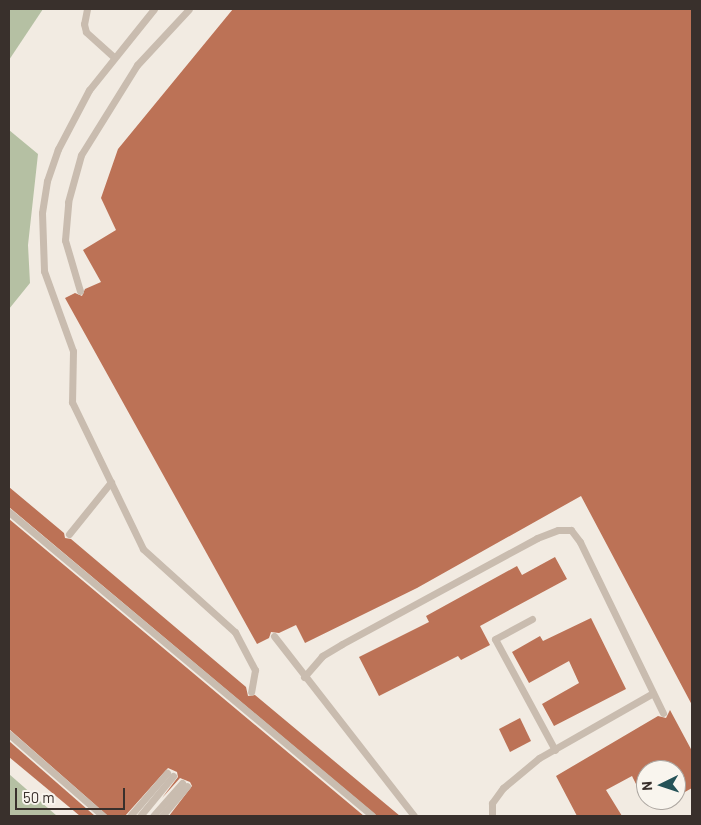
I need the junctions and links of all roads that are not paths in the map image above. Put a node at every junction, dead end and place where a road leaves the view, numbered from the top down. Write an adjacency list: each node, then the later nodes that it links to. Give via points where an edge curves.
1 (87, 9): 4 (lane, via 86,32)
2 (154, 9): 4 (lane)
3 (189, 9): 5 (lane, via 137,65 81,155 68,202 65,240)
4 (113, 56): 6 (lane, via 89,90 58,149 47,181 42,243 44,271 73,351 72,402)
5 (80, 291)
6 (111, 482): 8 (lane); 12 (lane, via 143,549 235,632 255,670)
7 (9, 512): 22 (lane)
8 (70, 534)
9 (532, 619): 16 (lane, via 495,639)
10 (274, 636): 11 (lane)
11 (304, 677): 13 (lane, via 322,656 342,644 558,530 571,530 580,542); 23 (lane)
12 (251, 692)
13 (653, 693): 14 (lane); 16 (lane)
14 (663, 713)
15 (9, 734): 17 (lane)
16 (555, 750): 24 (lane, via 539,758 503,788 492,803)
17 (104, 816)
18 (130, 816): 19 (lane, via 170,774)
19 (140, 816)
20 (153, 816): 21 (lane, via 184,784)
21 (162, 816)
22 (372, 816)
23 (414, 816)
24 (492, 816)

